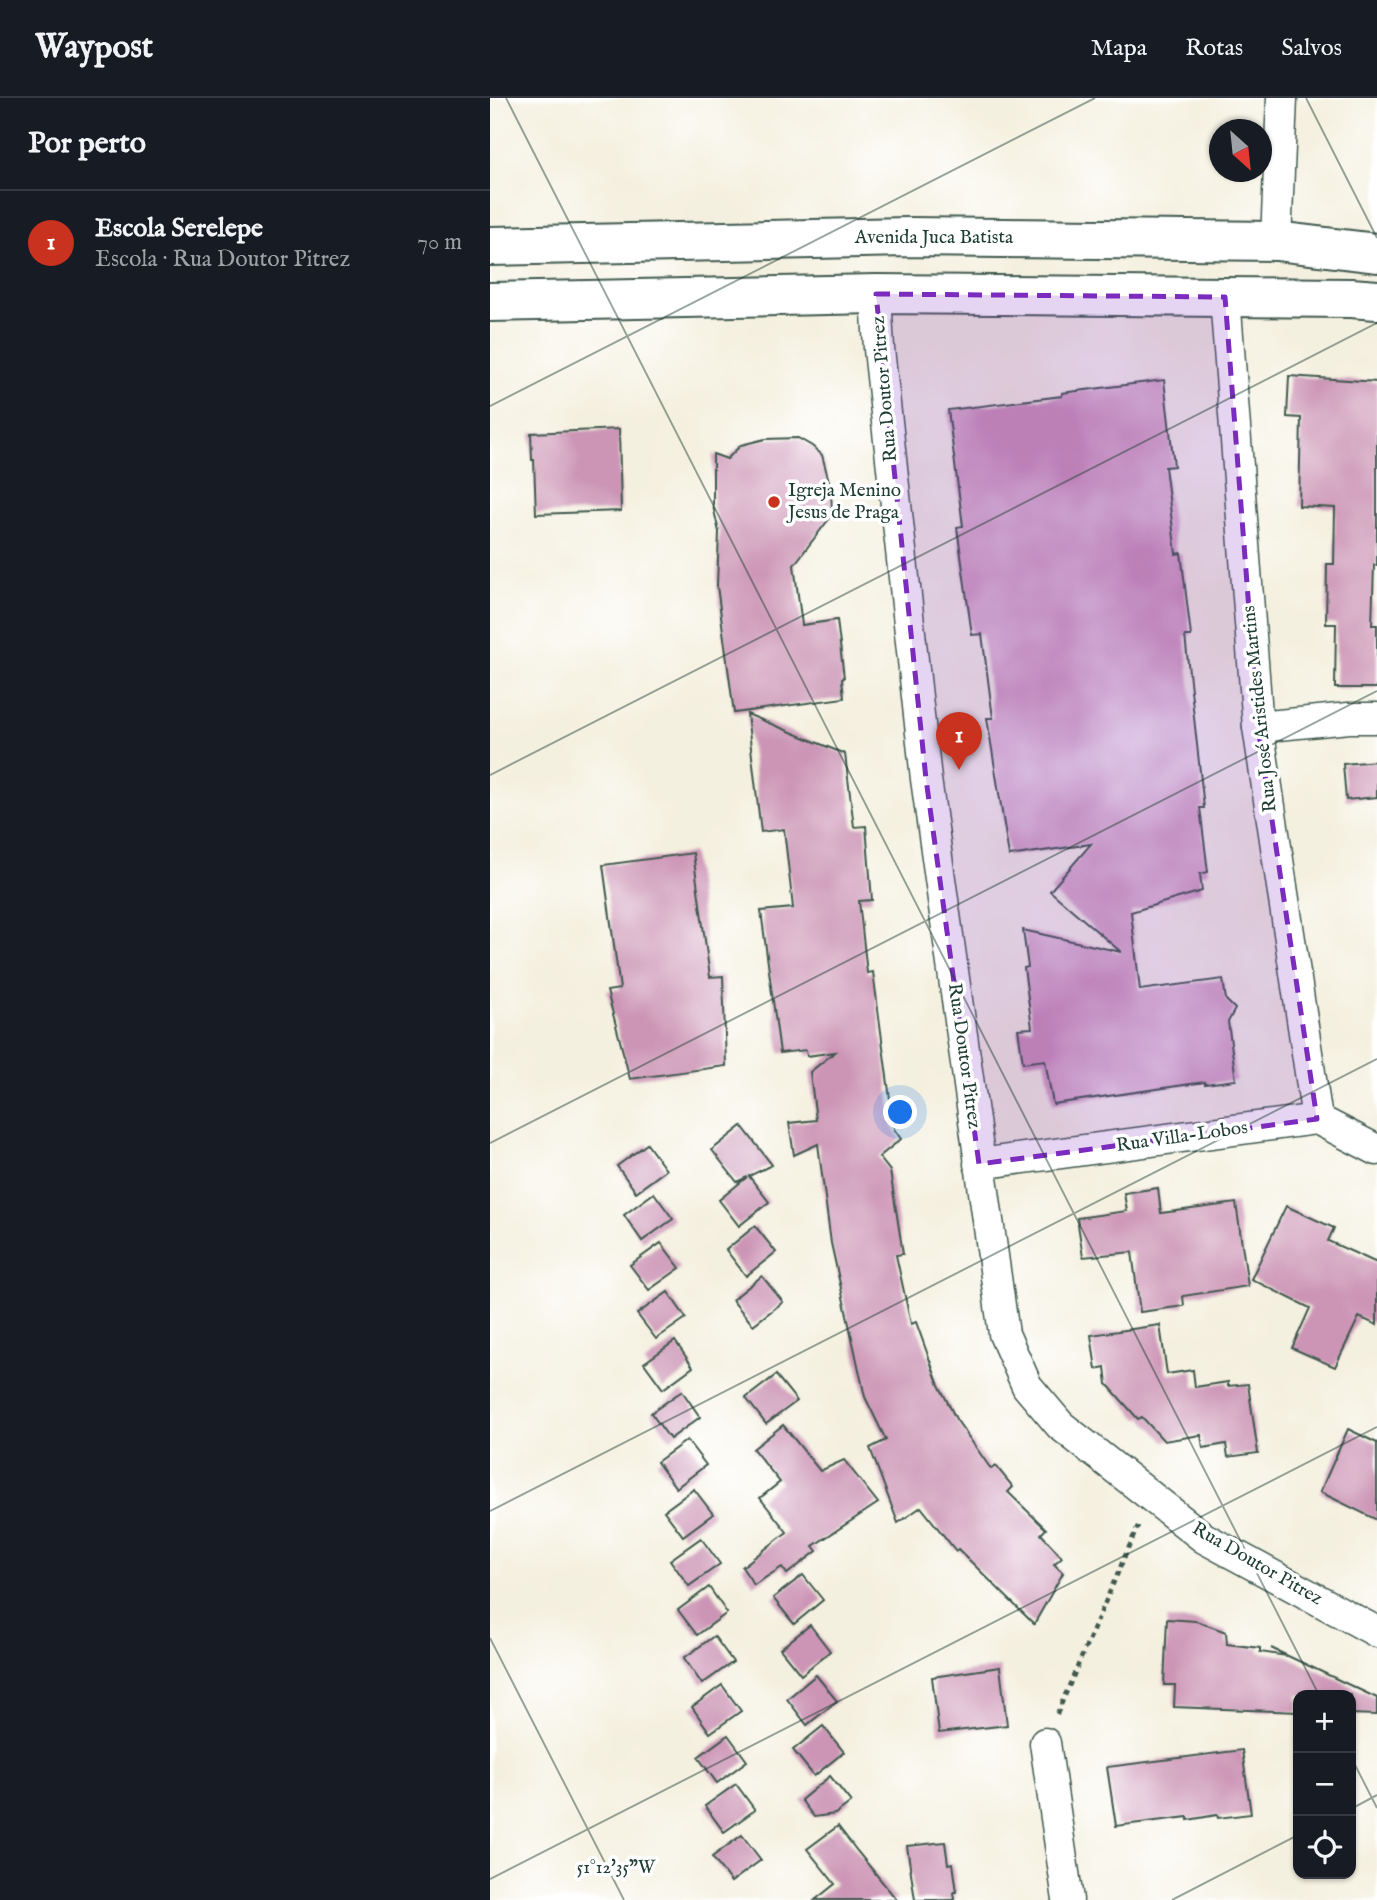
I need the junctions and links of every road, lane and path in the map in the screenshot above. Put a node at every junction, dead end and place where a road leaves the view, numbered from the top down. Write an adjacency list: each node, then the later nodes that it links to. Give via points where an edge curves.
1 (1282, 98): 2 (street)
2 (1276, 241): 3 (main road, Avenida Juca Batista, via 908,237); 4 (main road, Avenida Juca Batista)
3 (490, 247)
4 (1377, 253)
5 (876, 294): 6 (main road); 8 (main road); 13 (street, Rua Doutor Pitrez, via 926,779)
6 (1225, 296): 7 (main road); 10 (street, Rua José Aristides Martins)
7 (1377, 300)
8 (490, 302)
9 (1377, 718): 10 (street)
10 (1258, 727): 11 (street, Rua José Aristides Martins)
11 (1317, 1119): 12 (street); 13 (street, Rua Villa-Lobos)
12 (1377, 1150)
13 (979, 1164): 14 (street, Rua Doutor Pitrez, via 1004,1334 1027,1386 1060,1425)
14 (1151, 1496): 15 (street, Rua Doutor Pitrez, via 1204,1538); 16 (path)
15 (1377, 1632)
16 (1045, 1743): 17 (street)
17 (1068, 1900)

